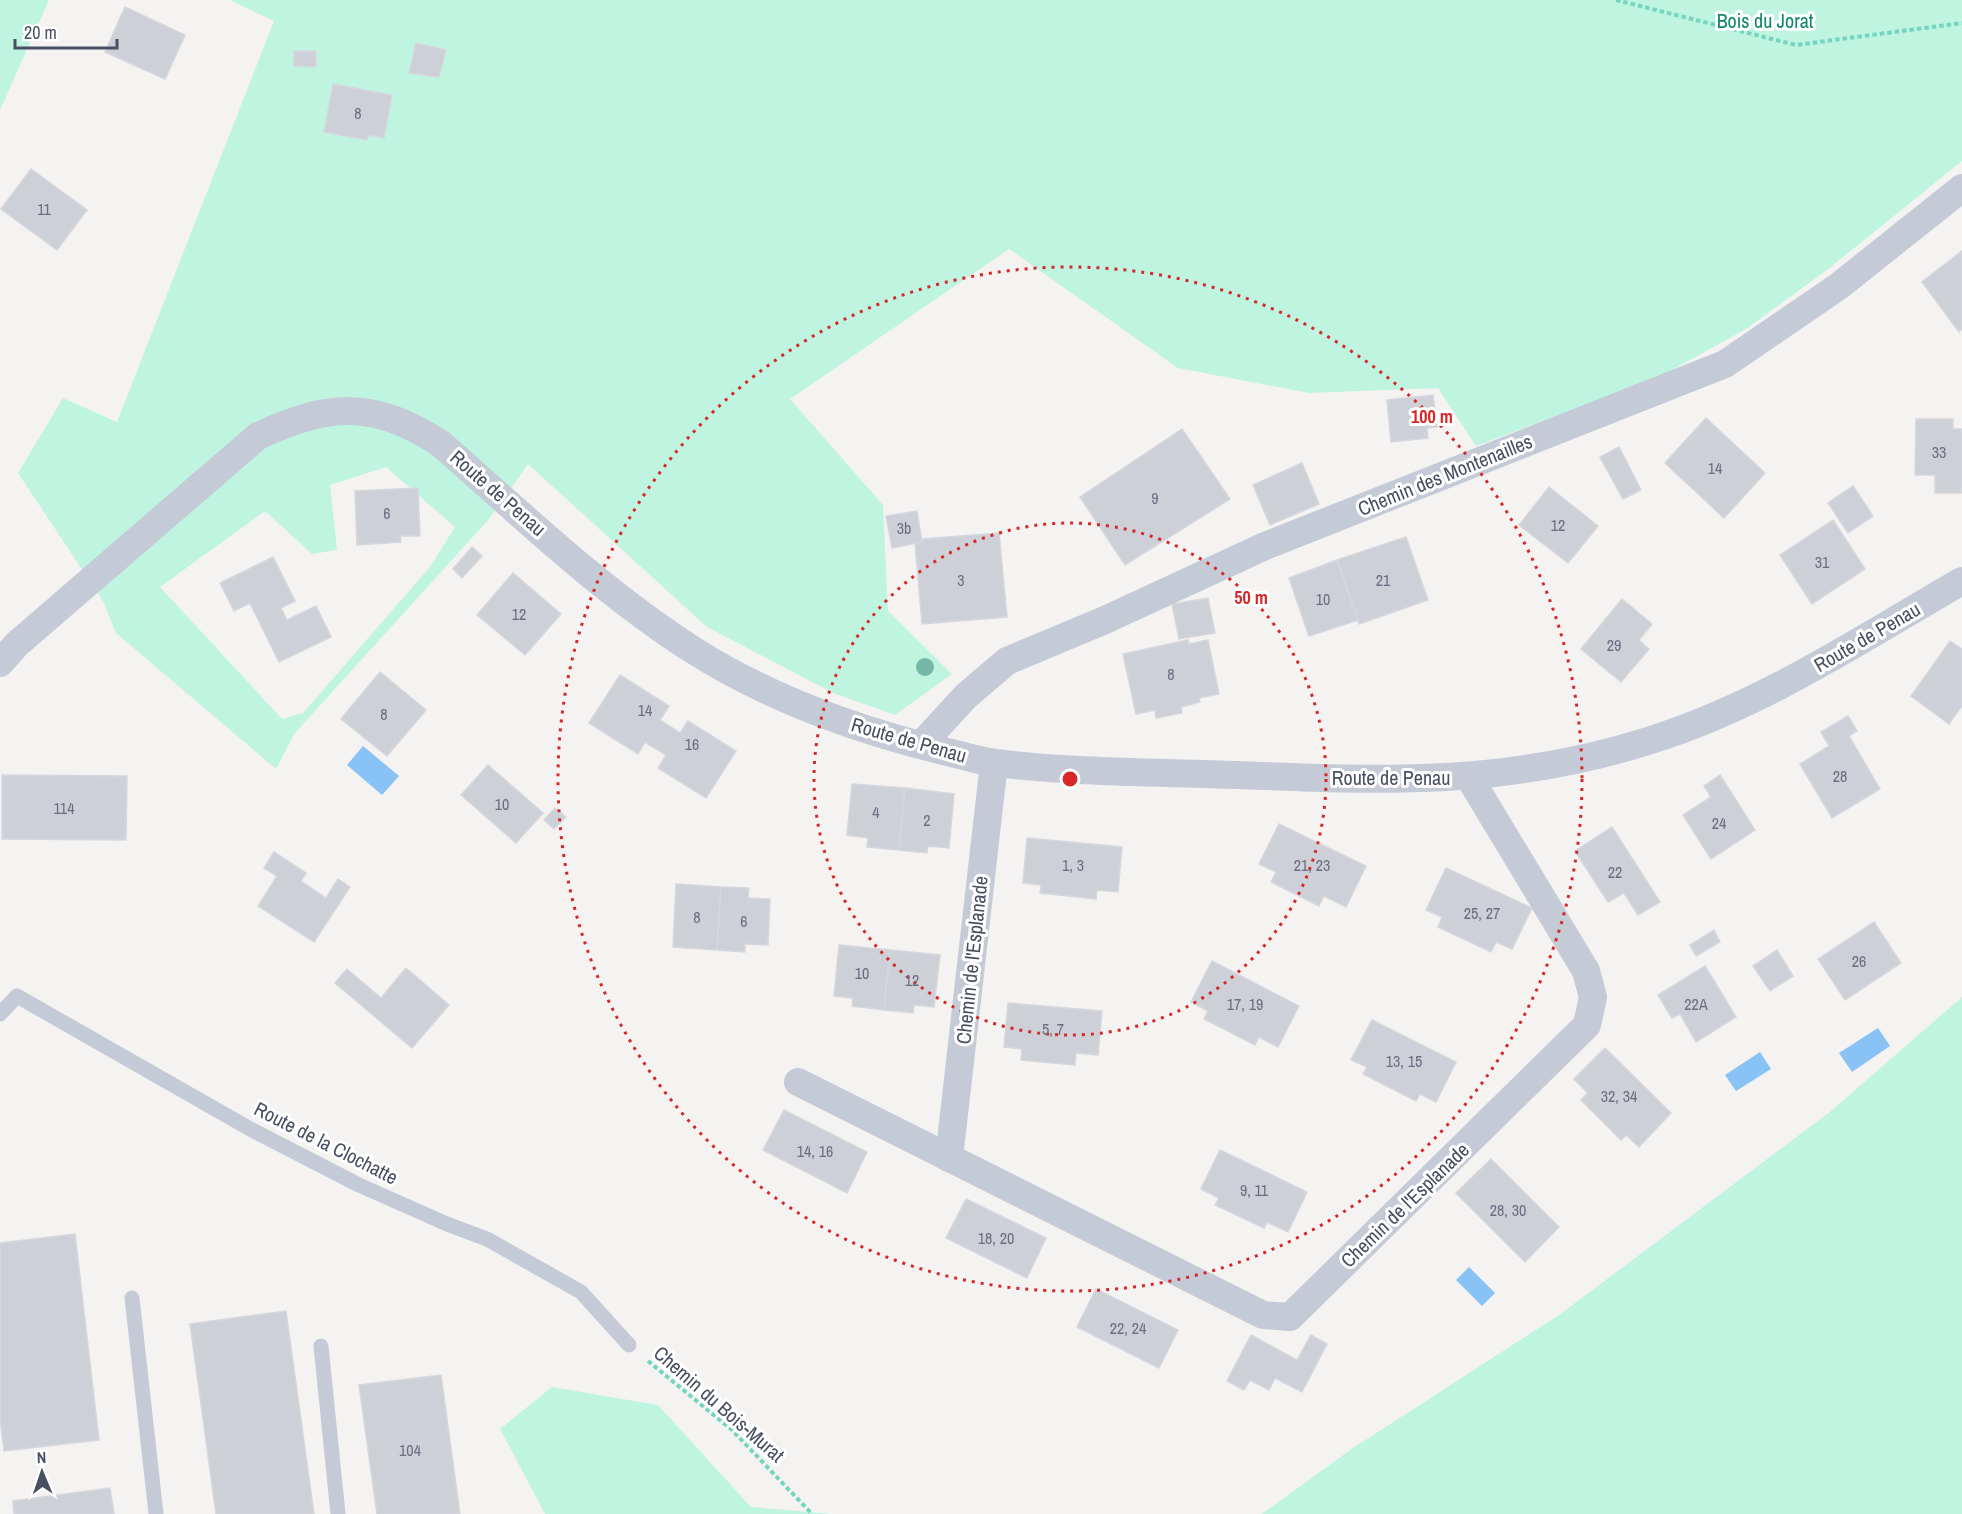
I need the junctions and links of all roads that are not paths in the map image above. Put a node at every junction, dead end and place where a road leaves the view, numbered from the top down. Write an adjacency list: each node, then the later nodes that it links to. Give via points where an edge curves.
1 (1962, 188): 4 (street, Chemin des Montenailles, via 1839,286 1725,364 1265,546 1007,661 966,696)
2 (1962, 581): 6 (street, Route de Penau, via 1820,665 1708,720 1562,764)
3 (0, 663): 4 (street, Route de Penau, via 17,644 258,436 296,419 331,411 363,412 391,417 441,444 627,603 694,651 812,709)
4 (921, 745): 5 (street, Route de Penau)
5 (994, 763): 6 (street, Route de Penau, via 1352,780); 9 (street, Chemin de l'Esplanade)
6 (1469, 777): 9 (street, Chemin de l'Esplanade, via 1586,971 1593,997 1587,1025 1290,1317 1263,1315)
7 (0, 1014): 11 (lane, Route de la Clochatte, via 17,996 261,1135 359,1185 487,1239 581,1292)
8 (798, 1082): 9 (street, Chemin de l'Esplanade)
9 (949, 1158)
10 (132, 1298): 13 (lane)
11 (629, 1345)
12 (321, 1346): 14 (lane)
13 (156, 1514)
14 (338, 1514)

